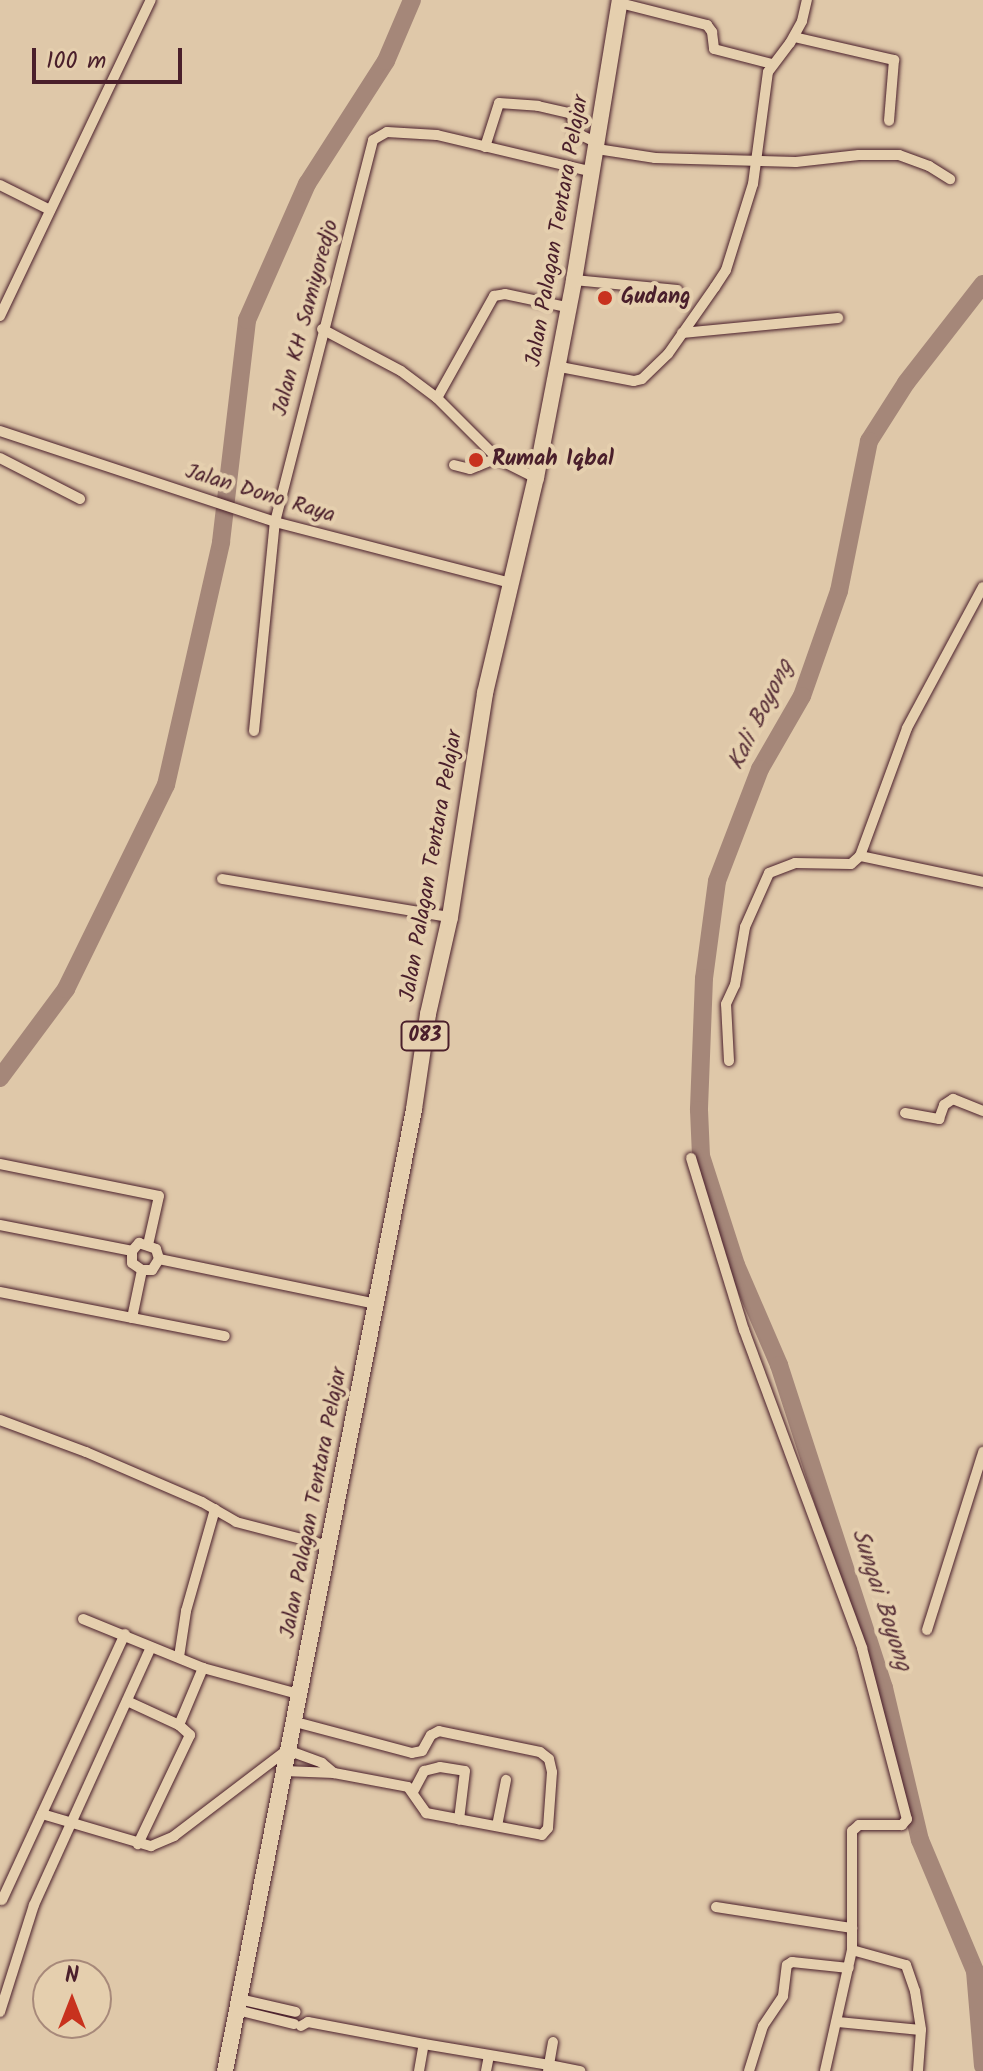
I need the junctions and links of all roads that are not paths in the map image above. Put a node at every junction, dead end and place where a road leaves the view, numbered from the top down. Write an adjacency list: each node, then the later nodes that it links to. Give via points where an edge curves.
1 (151, 0): 13 (street)
2 (807, 0): 4 (street)
3 (620, 2): 5 (street, via 707,25 714,49); 7 (main road, Jalan Palagan Tentara Pelajar / 083)
4 (794, 37): 5 (street); 6 (street, via 894,60)
5 (772, 64): 9 (street, via 763,89)
6 (889, 121)
7 (597, 146): 8 (street, via 574,132 569,113 499,103); 9 (street, via 655,158); 10 (main road, Jalan Palagan Tentara Pelajar / 083)
8 (485, 147): 10 (street, Jalan KH Samiyoredjo); 19 (street, Jalan KH Samiyoredjo, via 401,131 373,140)
9 (756, 161): 11 (street, via 899,155); 20 (street, via 726,270)
10 (593, 172): 14 (main road, Jalan Palagan Tentara Pelajar / 083)
11 (950, 179)
12 (0, 185): 13 (street)
13 (50, 210): 17 (street)
14 (574, 280): 15 (street); 16 (main road, Jalan Palagan Tentara Pelajar / 083)
15 (678, 290)
16 (566, 307): 21 (main road, Jalan Palagan Tentara Pelajar / 083); 22 (street, via 494,296)
17 (0, 316)
18 (838, 318): 20 (street)
19 (322, 329): 22 (street, via 401,371); 29 (street, Jalan KH Samiyoredjo)
20 (682, 333): 21 (street, via 652,373 634,381)
21 (555, 366): 27 (main road, Jalan Palagan Tentara Pelajar / 083)
22 (437, 398): 25 (street)
23 (0, 431): 29 (street, Jalan Dono Raya)
24 (0, 458): 28 (street)
25 (497, 458): 26 (street, via 470,469); 27 (street)
26 (454, 465)
27 (536, 478): 30 (main road, Jalan Palagan Tentara Pelajar / 083)
28 (80, 499)
29 (275, 522): 30 (street, Jalan Dono Raya); 32 (street, Jalan KH Samiyoredjo)
30 (511, 583): 36 (main road, Jalan Palagan Tentara Pelajar / 083, via 485,693)
31 (983, 587): 33 (street, via 907,728)
32 (254, 731)
33 (860, 856): 35 (street); 37 (street, via 851,864 795,863 769,873 745,927 735,985 726,1004)
34 (222, 879): 36 (street)
35 (983, 882)
36 (450, 917): 48 (main road, Jalan Palagan Tentara Pelajar / 083)
37 (729, 1061)
38 (983, 1111): 39 (street, via 953,1099 939,1119)
39 (905, 1113)
40 (691, 1158): 77 (street, via 744,1330 862,1648 907,1819 902,1825 859,1825 852,1831)
41 (0, 1164): 43 (street, via 159,1196)
42 (0, 1225): 44 (street)
43 (148, 1245): 44 (street, via 139,1243); 45 (street)
44 (132, 1251): 46 (street, via 132,1263)
45 (159, 1259): 46 (street, via 152,1270); 48 (street)
46 (142, 1270): 49 (street)
47 (0, 1292): 49 (street)
48 (376, 1304): 54 (main road, Jalan Palagan Tentara Pelajar / 083)
49 (132, 1318): 50 (street)
50 (225, 1336)
51 (0, 1420): 53 (street)
52 (983, 1452): 56 (street)
53 (215, 1509): 54 (street, via 236,1522); 59 (street, via 186,1611)
54 (328, 1546): 61 (main road, Jalan Palagan Tentara Pelajar / 083)
55 (83, 1619): 57 (street)
56 (927, 1630)
57 (125, 1634): 58 (street); 70 (street)
58 (151, 1647): 59 (street); 62 (street)
59 (179, 1657): 60 (street)
60 (203, 1668): 61 (street); 64 (street)
61 (298, 1694): 63 (main road, Jalan Palagan Tentara Pelajar / 083)
62 (127, 1701): 64 (street); 72 (street)
63 (292, 1721): 65 (main road, Jalan Palagan Tentara Pelajar / 083); 73 (street, via 412,1753 422,1751 439,1731 540,1752 549,1759 552,1772 546,1833)
64 (179, 1725): 74 (street, via 190,1735 189,1742)
65 (287, 1750): 66 (main road, Jalan Palagan Tentara Pelajar / 083); 67 (street); 74 (street, via 174,1836 151,1846)
66 (284, 1771): 67 (street); 80 (main road, Jalan Palagan Tentara Pelajar / 083)
67 (334, 1773): 69 (street)
68 (506, 1780): 73 (street)
69 (413, 1792): 71 (street, via 426,1813); 71 (street, via 421,1773 430,1769 465,1771)
70 (42, 1814): 72 (street); 75 (street)
71 (459, 1820): 73 (street)
72 (71, 1825): 74 (street); 81 (street, via 34,1905)
73 (497, 1826)
74 (138, 1844)
75 (2, 1900)
76 (716, 1907): 77 (street)
77 (852, 1928): 78 (street)
78 (852, 1950): 79 (street); 83 (street, via 906,1965)
79 (849, 1968): 82 (street); 92 (street, via 787,1965 783,1996 763,2026)
80 (238, 2004): 85 (street); 88 (main road, Jalan Palagan Tentara Pelajar / 083)
81 (0, 2012)
82 (838, 2022): 83 (street); 93 (street)
83 (921, 2030): 94 (street)
84 (553, 2042): 87 (street)
85 (424, 2044): 86 (street); 89 (street)
86 (489, 2055): 87 (street); 90 (street)
87 (549, 2068): 91 (street)
88 (225, 2071)
89 (419, 2071)
90 (486, 2071)
91 (580, 2071)
92 (749, 2071)
93 (825, 2071)
94 (918, 2071)

